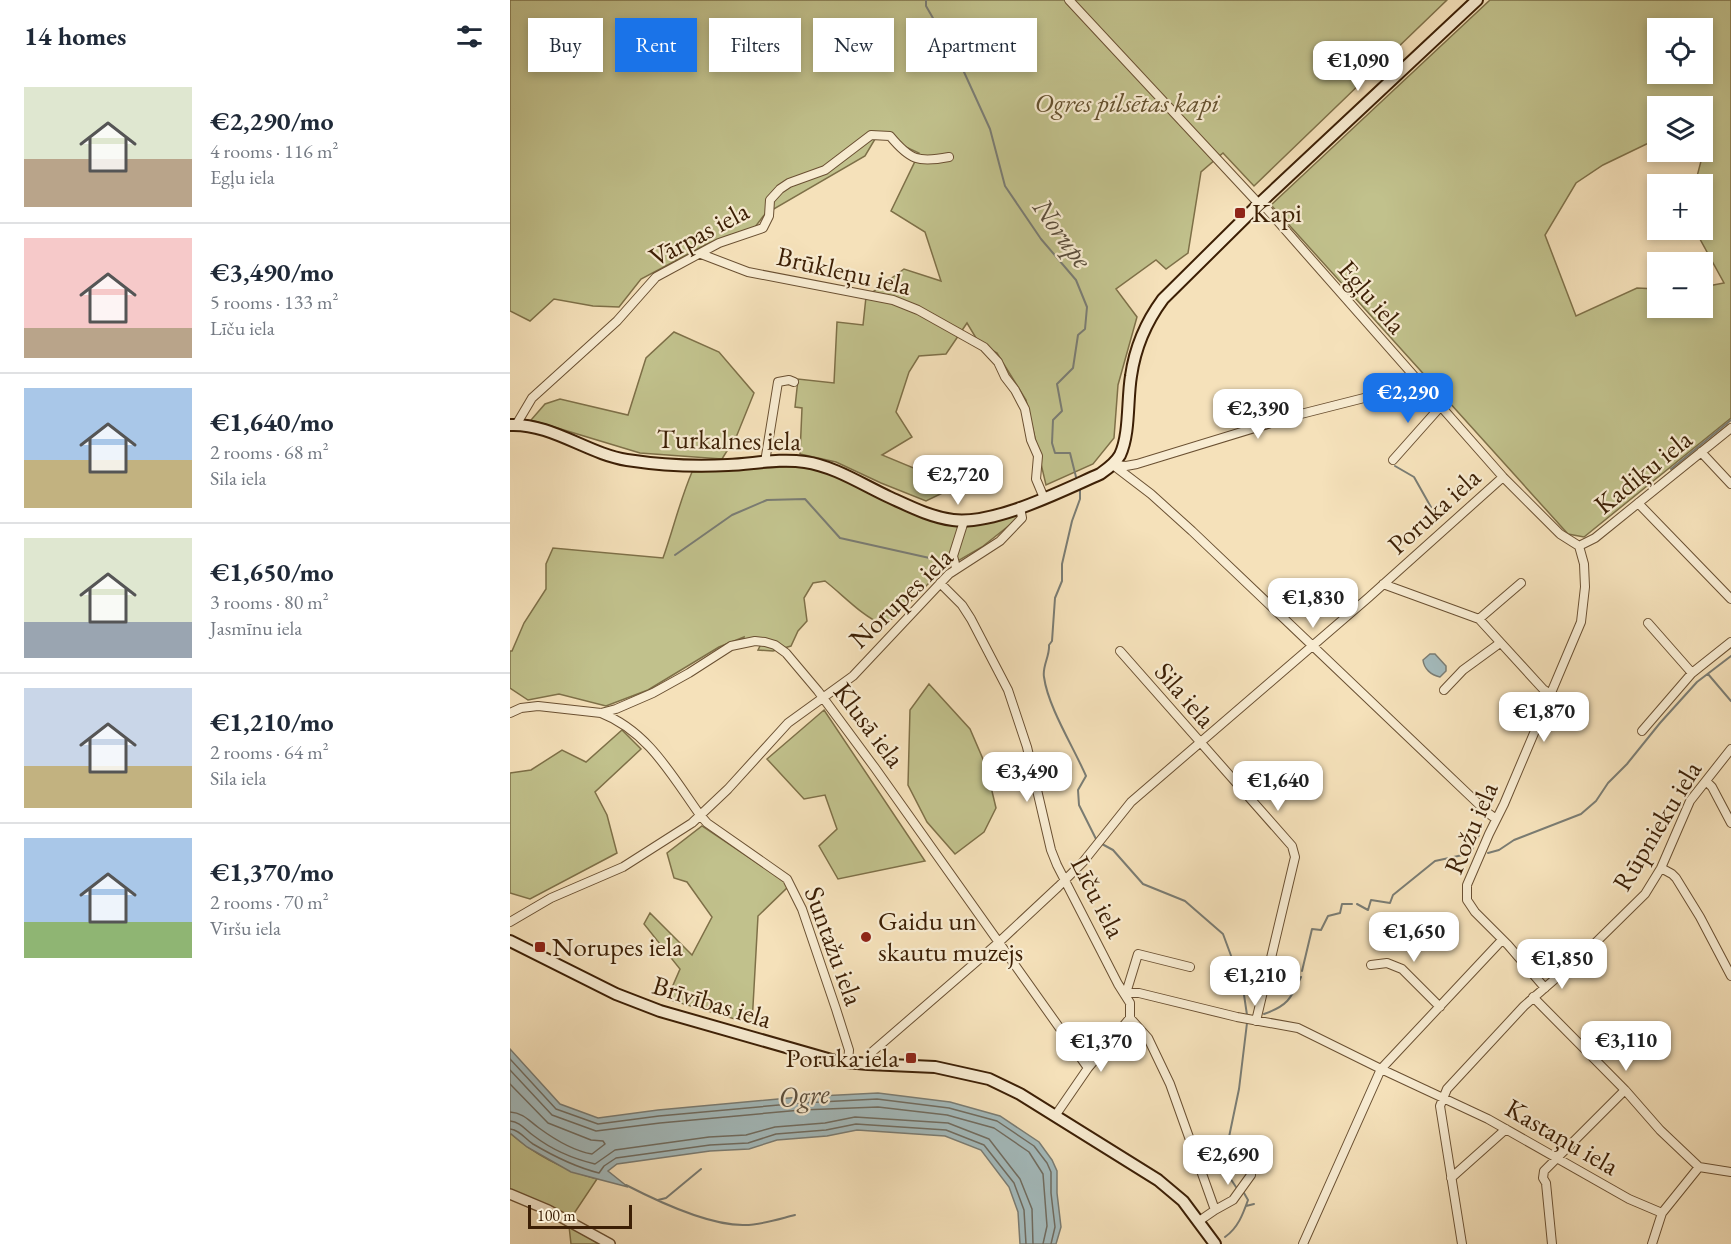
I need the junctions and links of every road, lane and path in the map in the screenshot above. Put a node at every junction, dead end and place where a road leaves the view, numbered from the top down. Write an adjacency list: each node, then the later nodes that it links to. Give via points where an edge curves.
1 (1069, 0): 4 (street, Egļu iela)
2 (1477, 0): 4 (main road)
3 (949, 157): 5 (street, Vārpas iela, via 928,161 913,158 890,136 871,135 825,170 780,189 770,200 764,228 719,243)
4 (1259, 204): 6 (street, Egļu iela); 14 (main road, via 1171,290 1151,317 1135,355 1122,447)
5 (701, 254): 9 (street, Vārpas iela, via 656,278 617,321 532,398); 17 (street, Brūkleņu iela, via 748,272 893,300 918,309 984,347 998,362 1025,409 1038,456 1036,479)
6 (1417, 380): 8 (street, Egļu iela); 14 (street, via 1137,464)
7 (794, 382): 13 (street, via 778,382)
8 (1441, 406): 12 (street); 15 (street, Egļu iela)
9 (513, 425): 13 (main road, Turkalnes iela, via 543,430 626,459 685,465)
10 (1731, 428): 11 (street, Kadiķu iela)
11 (1701, 452): 16 (street); 18 (street, Kadiķu iela)
12 (1393, 460)
13 (765, 462): 20 (main road, Turkalnes iela, via 808,462 931,515)
14 (1113, 465): 17 (main road, Turkalnes iela); 31 (street, via 1192,531)
15 (1503, 477): 21 (street, Egļu iela, via 1560,534); 25 (street, Poruka iela)
16 (1731, 484)
17 (1044, 498): 19 (main road, Turkalnes iela)
18 (1638, 503): 21 (street, Kadiķu iela); 26 (street)
19 (1020, 507): 20 (main road, Turkalnes iela); 22 (street, Norupes iela, via 1022,518 1018,524)
20 (964, 520): 22 (street, via 953,556)
21 (1579, 546): 35 (street, Rožu iela, via 1585,587 1581,622)
22 (956, 568): 23 (street, Norupes iela)
23 (940, 583): 36 (street, Norupes iela, via 852,676); 47 (street, Līču iela, via 971,619 1008,690 1027,747 1051,850)
24 (1521, 583): 27 (street)
25 (1383, 584): 27 (street); 31 (street, Poruka iela)
26 (1731, 599)
27 (1479, 619): 30 (street)
28 (1648, 623): 33 (street)
29 (1731, 642): 33 (street)
30 (1500, 643): 34 (street, via 1463,670); 35 (street)
31 (1310, 645): 40 (street, Poruka iela); 44 (street)
32 (1120, 651): 40 (street, Sila iela)
33 (1692, 674): 39 (street)
34 (1444, 690)
35 (1550, 694): 44 (street, Rožu iela)
36 (822, 697): 38 (street, Klusā iela, via 780,648 765,642 742,642 653,693); 43 (street, Norupes iela, via 788,723); 51 (street, Klusā iela)
37 (510, 713): 38 (street, Klusā iela, via 538,706)
38 (601, 713): 43 (street, Suntažu iela, via 623,723 642,739)
39 (1642, 731)
40 (1198, 742): 47 (street, Poruka iela, via 1131,802); 60 (street, Sila iela, via 1292,846 1295,857)
41 (1731, 748): 42 (street, Rūpnieku iela)
42 (1706, 782): 45 (street); 46 (street, Rūpnieku iela, via 1685,810)
43 (700, 815): 48 (street, Norupes iela, via 623,867 551,898); 61 (street, Suntažu iela, via 787,879 802,909 836,1009 849,1050)
44 (1496, 819): 49 (street, Rožu iela, via 1469,879 1467,900)
45 (1731, 823)
46 (1661, 868): 54 (street, via 1676,878); 55 (street, Rūpnieku iela, via 1635,906)
47 (1064, 880): 51 (street, Poruka iela); 56 (street, Līču iela)
48 (510, 922)
49 (1502, 940): 55 (street, Rožu iela); 58 (street)
50 (510, 941): 61 (main road, Brīvības iela, via 639,1004)
51 (998, 943): 62 (street, Poruka iela, via 872,1052); 63 (street, Klusā iela)
52 (1371, 965): 58 (street, via 1387,963 1402,969)
53 (1190, 967): 56 (street, via 1138,954)
54 (1731, 976)
55 (1545, 988): 57 (street, Rūpnieku iela)
56 (1125, 993): 59 (street, Līču iela); 60 (street, Kastaņu iela)
57 (1533, 998): 65 (street); 66 (street, Rūpnieku iela)
58 (1440, 1007): 64 (street)
59 (1130, 1018): 63 (street); 75 (street, Līču iela, via 1148,1038 1170,1084)
60 (1256, 1021): 64 (street, Kastaņu iela, via 1298,1028)
61 (848, 1062): 62 (main road, Brīvības iela)
62 (868, 1064): 67 (main road, Brīvības iela, via 935,1067 976,1075)
63 (1088, 1068): 67 (street)
64 (1381, 1069): 66 (street, Kastaņu iela); 80 (street)
65 (1625, 1090): 69 (street); 70 (street)
66 (1442, 1097): 68 (street, Kastaņu iela); 73 (street)
67 (1055, 1116): 77 (main road, Brīvības iela, via 1158,1180)
68 (1506, 1129): 69 (street, Kastaņu iela); 73 (street)
69 (1558, 1158): 76 (street, Kastaņu iela, via 1629,1199); 82 (street, via 1543,1175)
70 (1699, 1167): 71 (street); 76 (street)
71 (1731, 1172)
72 (1251, 1175): 75 (street, via 1233,1200)
73 (1451, 1178): 81 (street)
74 (510, 1194): 78 (street)
75 (1215, 1210): 77 (street)
76 (1662, 1213): 83 (street)
77 (1199, 1221): 79 (main road, Brīvības iela)
78 (610, 1244)
79 (1215, 1244)
80 (1303, 1244)
81 (1462, 1244)
82 (1552, 1244)
83 (1652, 1244)

